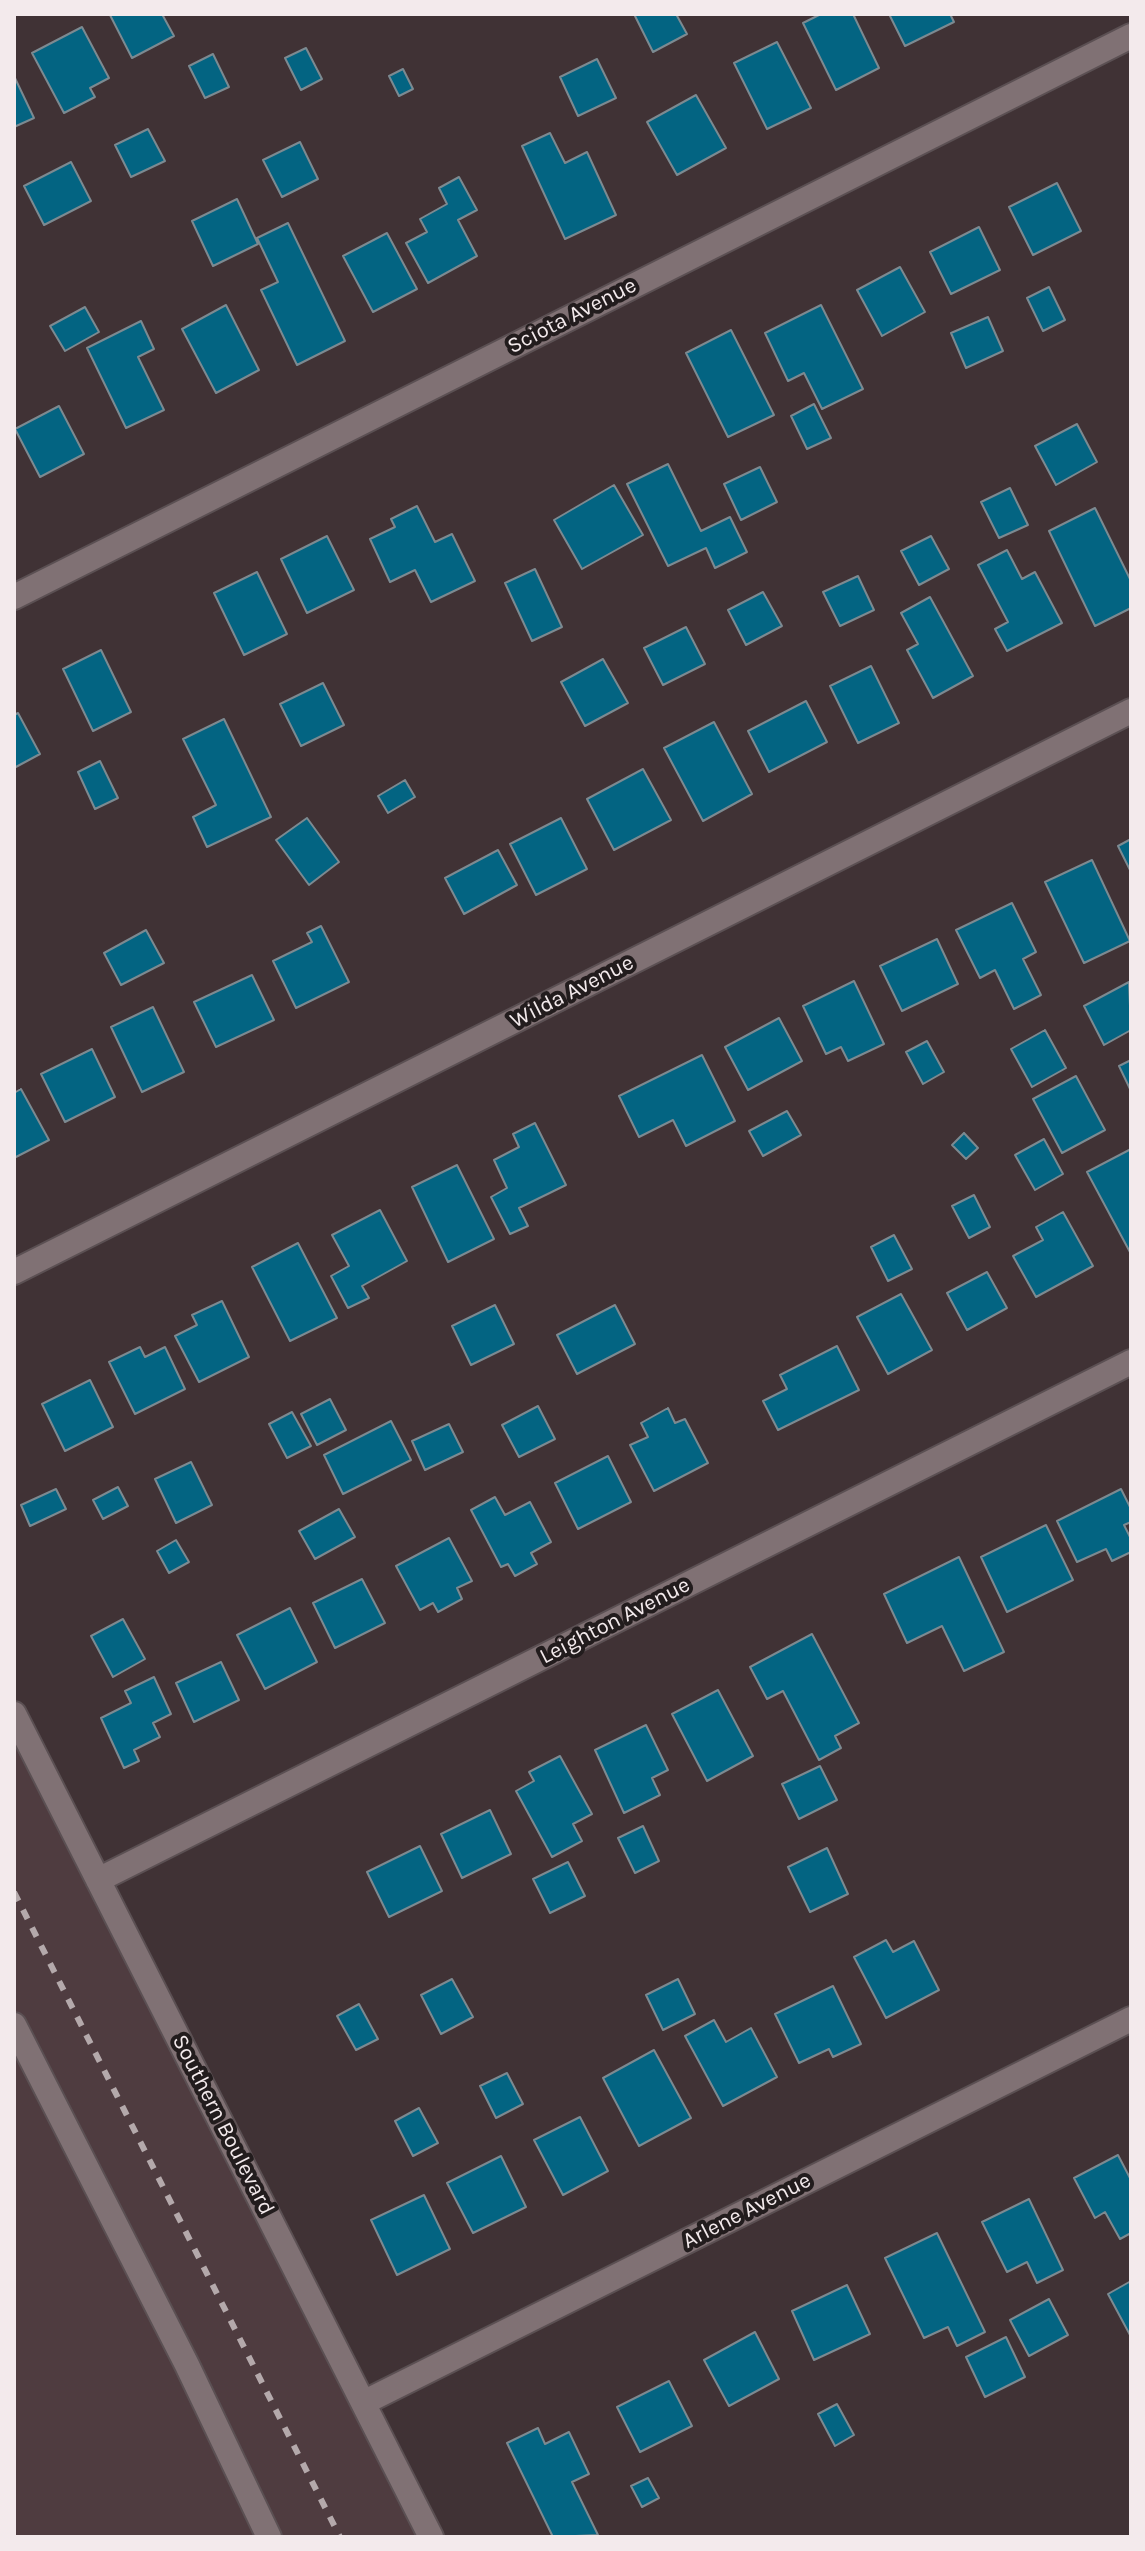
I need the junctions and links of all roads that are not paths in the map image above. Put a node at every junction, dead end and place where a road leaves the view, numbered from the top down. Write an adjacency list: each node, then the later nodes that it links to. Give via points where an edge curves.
1 (1131, 36): 2 (street, Sciota Avenue)
2 (14, 597)
3 (1131, 711): 4 (street, Wilda Avenue)
4 (14, 1272)
5 (1131, 1362): 7 (street, Leighton Avenue)
6 (14, 1714): 7 (street, Southern Boulevard)
7 (98, 1880): 10 (street, Southern Boulevard)
8 (1131, 2019): 10 (street, Arlene Avenue)
9 (14, 2025): 11 (street)
10 (363, 2403): 12 (street, Southern Boulevard)
11 (269, 2537)
12 (431, 2537)

